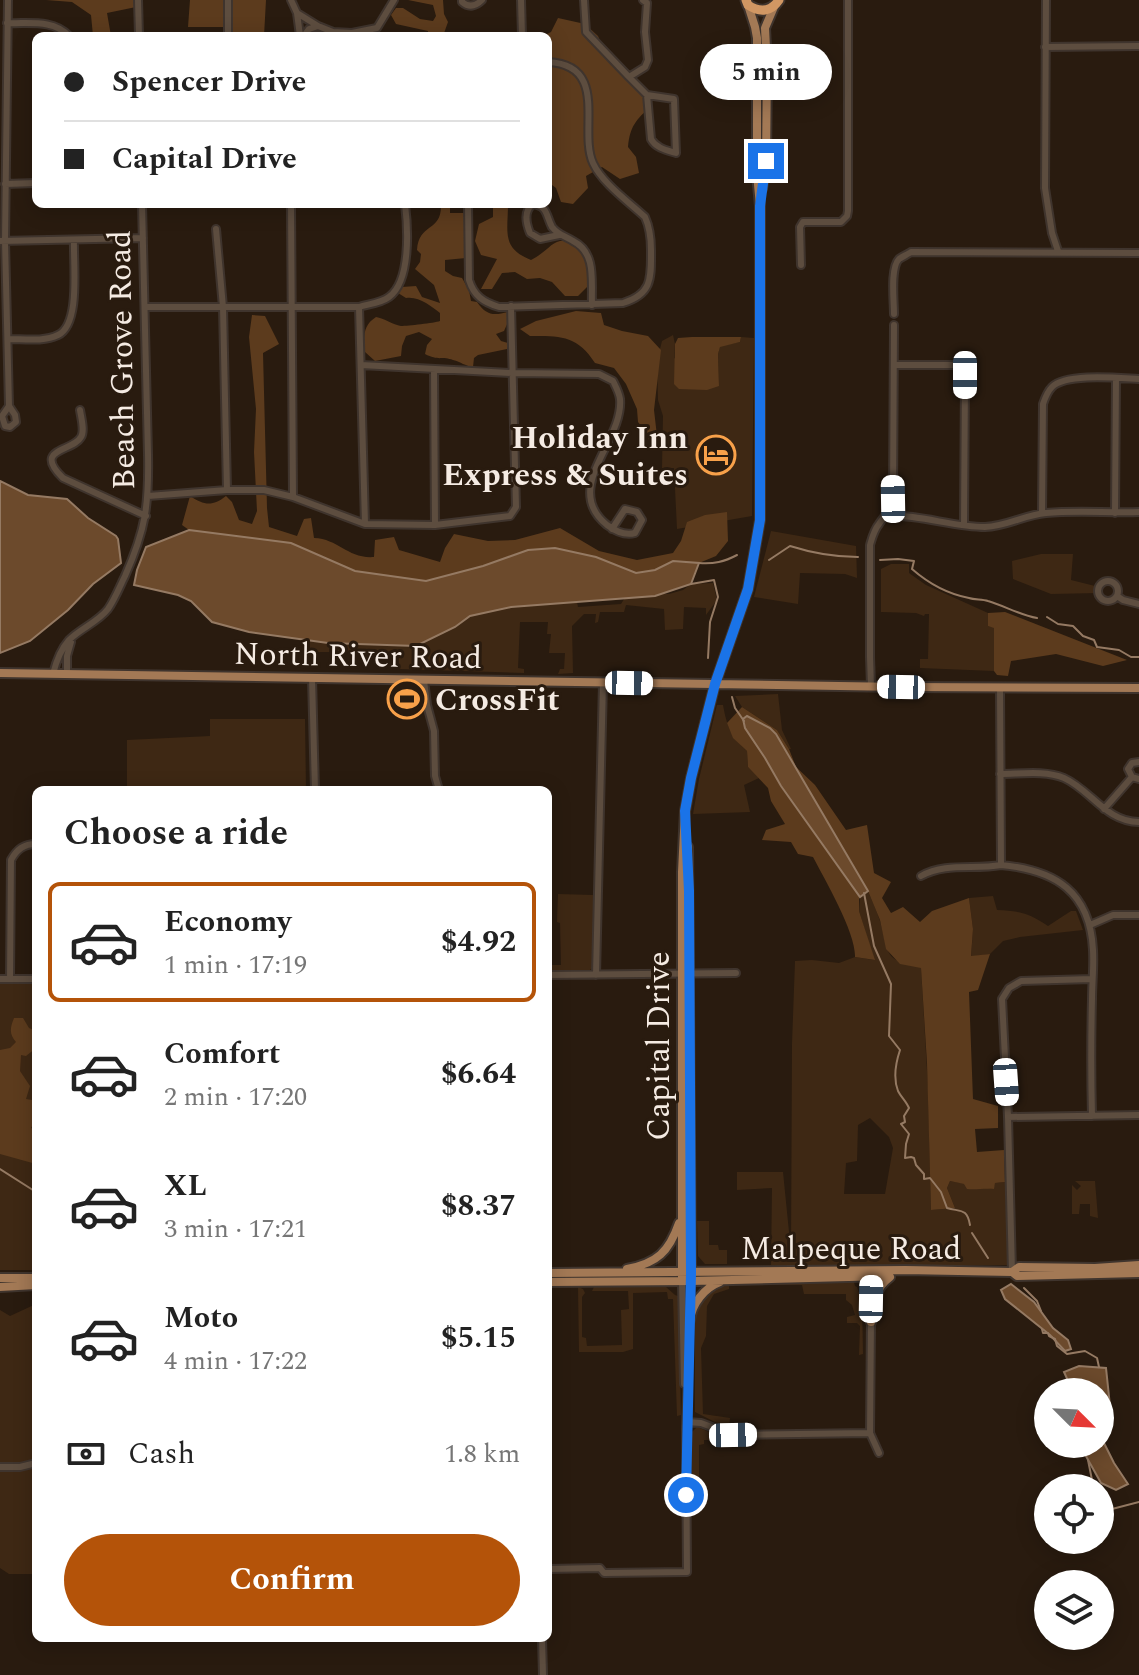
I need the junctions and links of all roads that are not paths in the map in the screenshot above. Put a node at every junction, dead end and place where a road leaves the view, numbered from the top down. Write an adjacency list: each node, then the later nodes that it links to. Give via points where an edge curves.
1 (8, 0): 17 (street)
2 (138, 0): 21 (street)
3 (228, 0): 22 (street)
4 (291, 0): 16 (street)
5 (394, 0): 19 (street)
6 (462, 0): 7 (street, via 468,6)
7 (482, 0)
8 (521, 0): 28 (street)
9 (584, 0): 32 (street, via 586,32)
10 (643, 0): 32 (street, via 648,60)
11 (738, 0): 14 (street)
12 (848, 0): 50 (street, via 848,211 841,222 801,224)
13 (1046, 0): 30 (street)
14 (747, 2): 15 (highway, via 761,11); 36 (main road, Capital Drive, via 757,32)
15 (779, 2): 36 (main road, Capital Drive, via 765,28 766,161)
16 (297, 13): 18 (street); 23 (street)
17 (7, 23): 20 (street, via 48,24); 35 (street)
18 (318, 26): 24 (street); 25 (street)
19 (377, 28): 26 (street); 27 (street)
20 (65, 32)
21 (139, 32)
22 (228, 32)
23 (301, 32)
24 (306, 32)
25 (333, 32)
26 (356, 32)
27 (378, 32)
28 (522, 32)
29 (1139, 46): 30 (street)
30 (1045, 47): 48 (street, via 1045,188)
31 (552, 63): 51 (street, via 567,66 583,80 591,159 650,229 651,276 644,291 623,303)
32 (629, 77): 33 (street)
33 (647, 95): 33 (street, via 674,99 676,153 653,144)
34 (32, 183): 35 (street)
35 (5, 184): 47 (street)
36 (760, 206): 89 (main road, Capital Drive, via 760,520 748,589)
37 (142, 208): 45 (street, Beach Grove Road)
38 (291, 208): 55 (street)
39 (406, 208): 56 (street, via 406,256 398,286 381,301)
40 (468, 208): 52 (street, via 472,288 487,303)
41 (529, 208): 44 (street, via 530,233 540,239)
42 (544, 208): 44 (street)
43 (216, 229): 54 (street)
44 (559, 235): 51 (street, via 589,255)
45 (143, 238): 46 (street); 53 (street, Beach Grove Road)
46 (74, 240): 47 (street); 59 (street, via 73,313 68,326 44,339)
47 (2, 241): 59 (street)
48 (1058, 251): 49 (street); 57 (street, via 911,252 896,264)
49 (1139, 253)
50 (801, 265)
51 (592, 305): 52 (street)
52 (511, 306): 63 (street)
53 (145, 307): 54 (street); 69 (street, Beach Grove Road)
54 (223, 307): 55 (street); 68 (street)
55 (291, 307): 56 (street); 70 (street)
56 (359, 307): 60 (street)
57 (894, 314)
58 (894, 325): 61 (street)
59 (8, 339): 66 (street)
60 (361, 365): 62 (street); 76 (street)
61 (894, 365): 75 (street, via 893,499); 78 (street, via 955,365 965,375)
62 (434, 369): 63 (street); 77 (street)
63 (512, 373): 77 (street, via 516,507 510,516); 79 (street, via 599,374 613,381 619,410 589,496 595,515)
64 (1116, 378): 65 (street); 72 (street, via 1066,379 1047,392); 73 (street)
65 (1139, 379)
66 (9, 406)
67 (80, 410): 74 (street, Beach Grove Road, via 82,435 56,451 54,469)
68 (227, 490): 69 (street); 70 (street)
69 (148, 496): 74 (street, Beach Grove Road)
70 (293, 497): 76 (street)
71 (1139, 512): 73 (street)
72 (1042, 513): 73 (street); 78 (street, via 1000,526)
73 (1115, 513)
74 (146, 516): 82 (street, Beach Grove Road, via 108,609)
75 (887, 516): 78 (street); 90 (street, via 870,545)
76 (365, 524): 77 (street)
77 (435, 525)
78 (964, 525)
79 (612, 529): 79 (street, via 635,533 641,516 625,509)
80 (1117, 596): 81 (street)
81 (1139, 604)
82 (75, 635): 84 (street); 85 (street)
83 (0, 673): 84 (main road, North River Road)
84 (53, 674): 85 (main road, North River Road)
85 (67, 674): 86 (main road, North River Road)
86 (312, 678): 87 (main road, North River Road); 96 (street)
87 (424, 680): 88 (main road, North River Road); 97 (street)
88 (603, 682): 89 (main road, North River Road); 108 (street)
89 (715, 684): 90 (main road, North River Road); 106 (main road, Capital Drive, via 685,819)
90 (871, 686): 91 (main road, North River Road)
91 (1000, 688): 92 (main road, North River Road); 94 (street)
92 (1139, 688)
93 (1139, 762): 95 (street, via 1129,767)
94 (1000, 774): 98 (street, via 1063,778); 101 (street)
95 (1135, 778): 98 (street)
96 (315, 786)
97 (438, 786)
98 (1104, 809): 99 (street, via 1122,820)
99 (1139, 822)
100 (32, 844): 110 (street, via 11,860)
101 (1001, 865): 102 (street, via 950,867); 104 (street, via 1060,881)
102 (921, 876)
103 (1139, 915): 104 (street, via 1113,915)
104 (1090, 925): 112 (street)
105 (736, 973): 106 (street)
106 (686, 974): 108 (street); 116 (main road, Capital Drive); 125 (main road, Capital Drive)
107 (552, 975): 108 (street)
108 (596, 975)
109 (0, 979): 110 (street)
110 (10, 979): 111 (street)
111 (32, 979)
112 (1092, 979): 114 (street); 115 (street, via 1021,981 1002,999)
113 (1139, 1115): 114 (street)
114 (1092, 1116): 115 (street)
115 (1008, 1117): 119 (street)
116 (682, 1215): 121 (main road, via 674,1238 657,1258); 125 (main road, Capital Drive)
117 (1139, 1265): 119 (main road, Malpeque Road, via 1019,1267)
118 (935, 1271): 119 (main road, Malpeque Road); 123 (main road, Malpeque Road); 124 (main road)
119 (1012, 1272): 122 (main road, Malpeque Road)
120 (552, 1273): 121 (main road)
121 (611, 1273): 125 (main road)
122 (1139, 1273)
123 (872, 1274): 124 (main road); 125 (main road, Malpeque Road); 128 (main road); 133 (street)
124 (894, 1275): 133 (main road, via 875,1295)
125 (686, 1277): 128 (main road); 129 (main road); 132 (street); 134 (street)
126 (0, 1278): 127 (main road)
127 (32, 1278)
128 (744, 1279): 132 (main road, via 712,1285 694,1305)
129 (552, 1282)
130 (32, 1285): 131 (main road)
131 (0, 1287)
132 (690, 1320): 134 (street)
133 (871, 1322): 135 (street)
134 (687, 1422): 135 (street, via 733,1435); 139 (street, via 687,1572)
135 (870, 1433): 136 (street)
136 (879, 1453)
137 (32, 1464): 138 (street)
138 (0, 1467)
139 (552, 1569)
140 (542, 1642): 141 (street)
141 (543, 1675)

